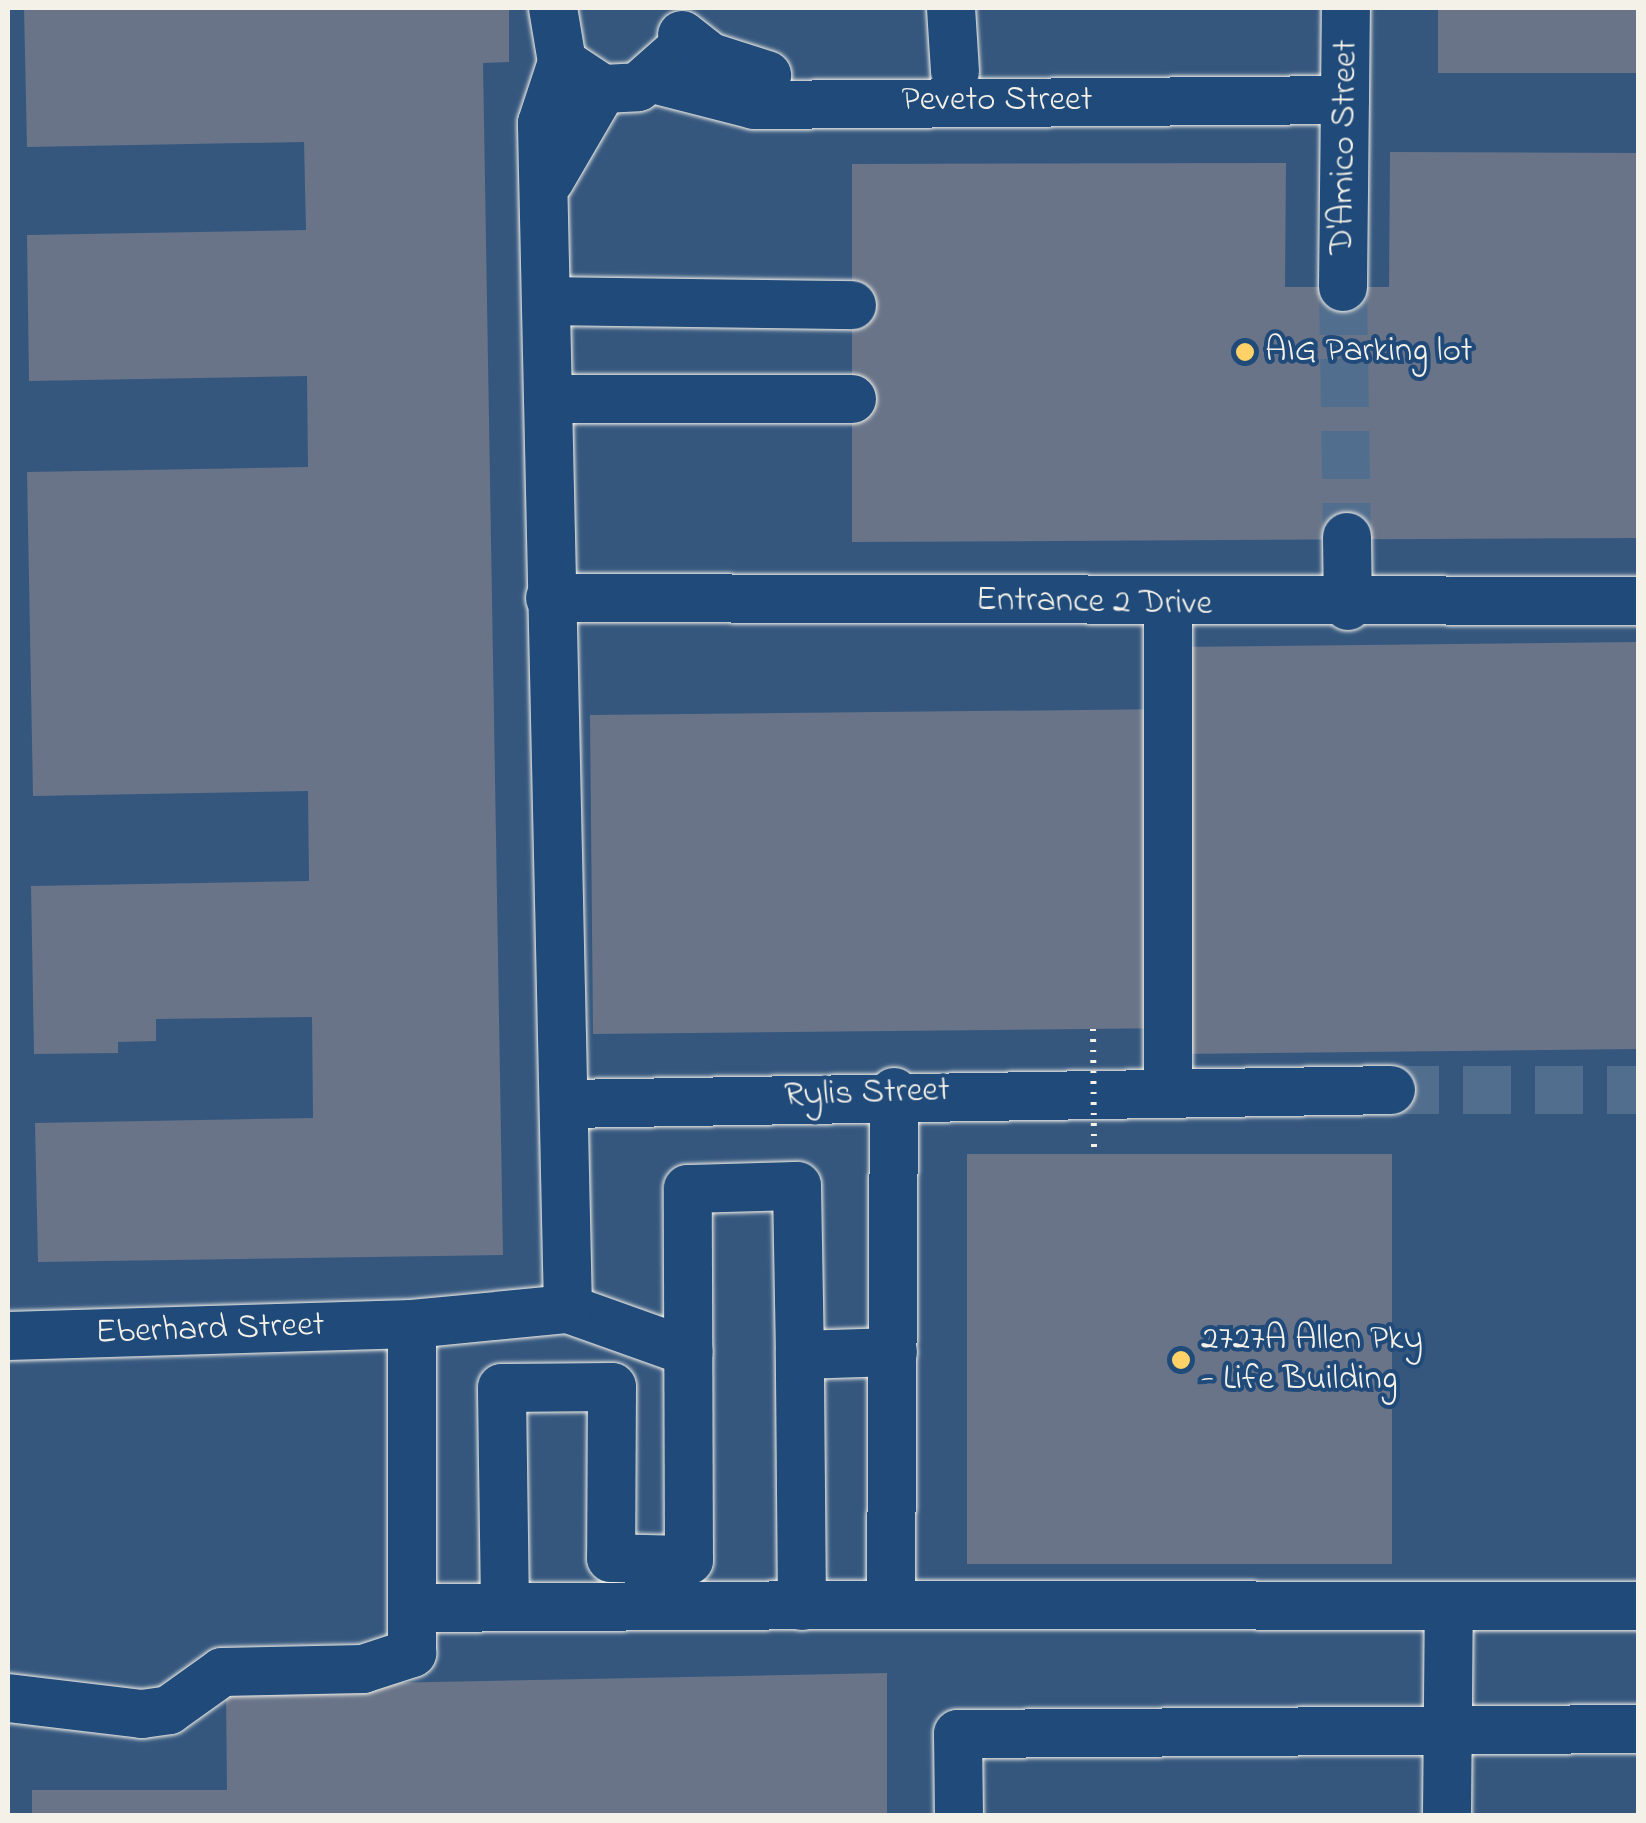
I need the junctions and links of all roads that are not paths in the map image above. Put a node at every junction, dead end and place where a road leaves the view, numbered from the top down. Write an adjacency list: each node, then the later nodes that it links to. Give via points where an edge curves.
1 (951, 8): 5 (street)
2 (1346, 8): 7 (street, D'Amico Street)
3 (681, 21): 5 (street, Peveto Street, via 760,75); 6 (street)
4 (551, 25): 8 (street); 9 (street, via 542,123)
5 (955, 72): 7 (street, Peveto Street)
6 (654, 79): 7 (street, Peveto Street, via 754,104); 8 (street)
7 (1345, 85): 10 (street, D'Amico Street)
8 (603, 89): 9 (street)
9 (550, 180): 11 (street)
10 (1343, 287)
11 (548, 301): 12 (street); 13 (street)
12 (852, 305)
13 (548, 399): 14 (street); 16 (street)
14 (852, 399)
15 (1347, 537): 19 (street)
16 (550, 598): 18 (street, Entrance 2 Drive); 23 (street)
17 (1638, 601): 19 (street, Entrance 2 Drive)
18 (1168, 604): 19 (street, Entrance 2 Drive); 20 (street)
19 (1348, 606)
20 (1168, 1089): 21 (street, Rylis Street); 22 (street, Rylis Street)
21 (1392, 1090)
22 (894, 1092): 23 (street, Rylis Street); 28 (street)
23 (566, 1104): 24 (street)
24 (568, 1309): 25 (street, Eberhard Street); 27 (street)
25 (412, 1324): 26 (street, Eberhard Street); 35 (street)
26 (8, 1336)
27 (689, 1352): 29 (street, via 688,1189 798,1186); 34 (street, via 689,1560 611,1558 612,1387 502,1388)
28 (893, 1352): 29 (street); 30 (street)
29 (800, 1355): 31 (street)
30 (891, 1605): 31 (street); 32 (street)
31 (802, 1606): 34 (street)
32 (1449, 1606): 33 (street); 37 (street)
33 (1638, 1606)
34 (505, 1607): 35 (street)
35 (412, 1608): 36 (street, via 412,1653 391,1665 222,1672 169,1710 142,1714)
36 (8, 1698)
37 (1448, 1730): 38 (street); 39 (street, via 958,1734); 40 (street)
38 (1638, 1730)
39 (959, 1816)
40 (1448, 1816)

